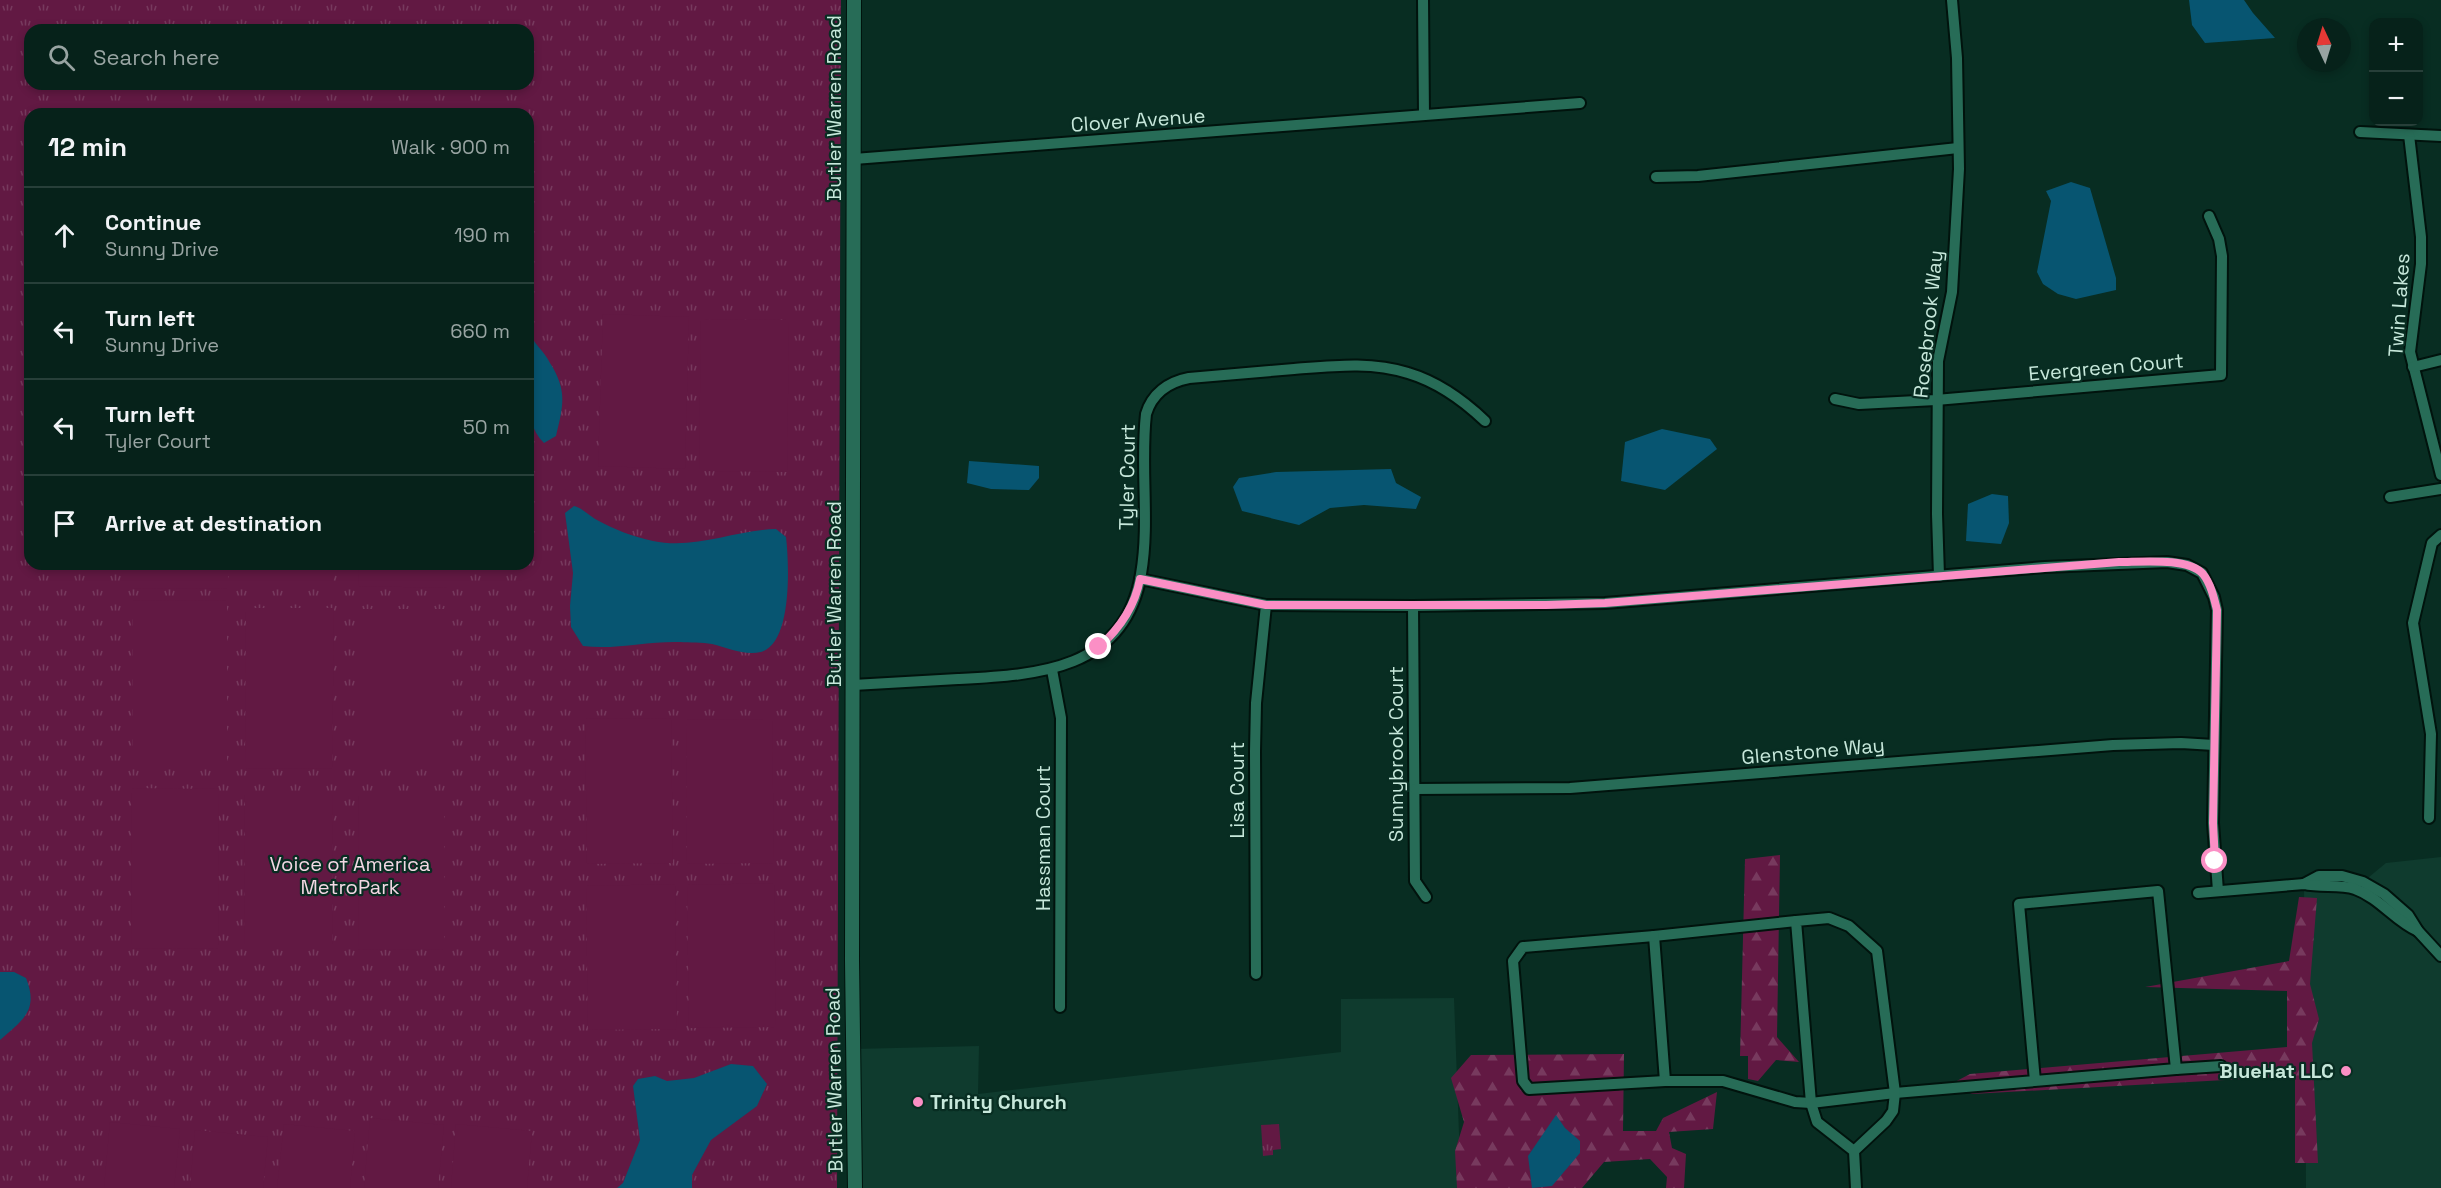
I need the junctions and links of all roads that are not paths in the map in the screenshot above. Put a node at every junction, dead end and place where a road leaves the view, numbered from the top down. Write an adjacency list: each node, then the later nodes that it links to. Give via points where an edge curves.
1 (854, 0): 10 (main road, Butler Warren Road)
2 (1423, 0): 5 (street)
3 (1952, 0): 9 (street, Rosebrook Way)
4 (1580, 103): 5 (street, Clover Avenue)
5 (1424, 116): 10 (street, Clover Avenue)
6 (2360, 132): 7 (street)
7 (2409, 135): 8 (street); 14 (street, Twin Lakes, via 2421,237 2410,352)
8 (2441, 136)
9 (1958, 148): 11 (street, via 1698,176); 16 (street, Rosebrook Way, via 1952,292 1938,361)
10 (854, 159): 27 (main road, Butler Warren Road)
11 (1656, 177)
12 (2210, 216): 16 (street, Evergreen Court, via 2222,256 2221,375)
13 (2441, 360): 14 (street)
14 (2413, 367): 18 (street, Twin Lakes)
15 (1835, 399): 16 (street, Evergreen Court, via 1858,404)
16 (1936, 400): 22 (street, Rosebrook Way)
17 (1485, 421): 23 (street, Tyler Court, via 1442,388 1407,372 1384,367 1338,366 1174,382 1156,395 1146,414)
18 (2441, 475)
19 (2441, 489): 20 (street)
20 (2390, 497)
21 (2441, 535): 30 (street, via 2432,543 2413,623 2431,734)
22 (1939, 576): 25 (street, via 1605,603); 28 (street, via 2131,562 2187,565 2202,573 2217,610)
23 (1140, 579): 24 (street); 26 (street, Tyler Court, via 1129,610 1111,636 1086,656)
24 (1266, 605): 25 (street); 37 (street, Lisa Court, via 1255,739)
25 (1413, 606): 29 (street, Sunnybrook Court)
26 (1052, 670): 27 (street, Tyler Court); 38 (street, Hassman Court, via 1061,718)
27 (853, 685): 46 (main road, Butler Warren Road)
28 (2214, 745): 29 (street, Glenstone Way, via 2113,745 1570,788); 31 (street, via 2213,823)
29 (1415, 789): 33 (street, Sunnybrook Court, via 1416,881)
30 (2429, 818)
31 (2218, 891): 32 (street); 36 (street, via 2304,884 2319,876 2342,876 2363,882 2408,915)
32 (2198, 893)
33 (1426, 897)
34 (1796, 921): 35 (street); 43 (street, via 1829,918 1849,926 1877,951); 44 (street)
35 (1654, 936): 41 (street); 41 (street, via 1523,946 1513,961 1523,1081 1529,1089)
36 (2441, 956)
37 (1256, 974)
38 (1060, 1007)
39 (2221, 1066): 40 (street)
40 (2176, 1069): 42 (street); 42 (street, via 2158,891 2019,904)
41 (1665, 1081): 44 (street, via 1723,1081)
42 (2035, 1081): 43 (street)
43 (1894, 1093): 44 (street); 45 (street, via 1893,1111)
44 (1811, 1103): 45 (street, via 1817,1122)
45 (1854, 1151): 47 (street)
46 (855, 1188)
47 (1856, 1188)

